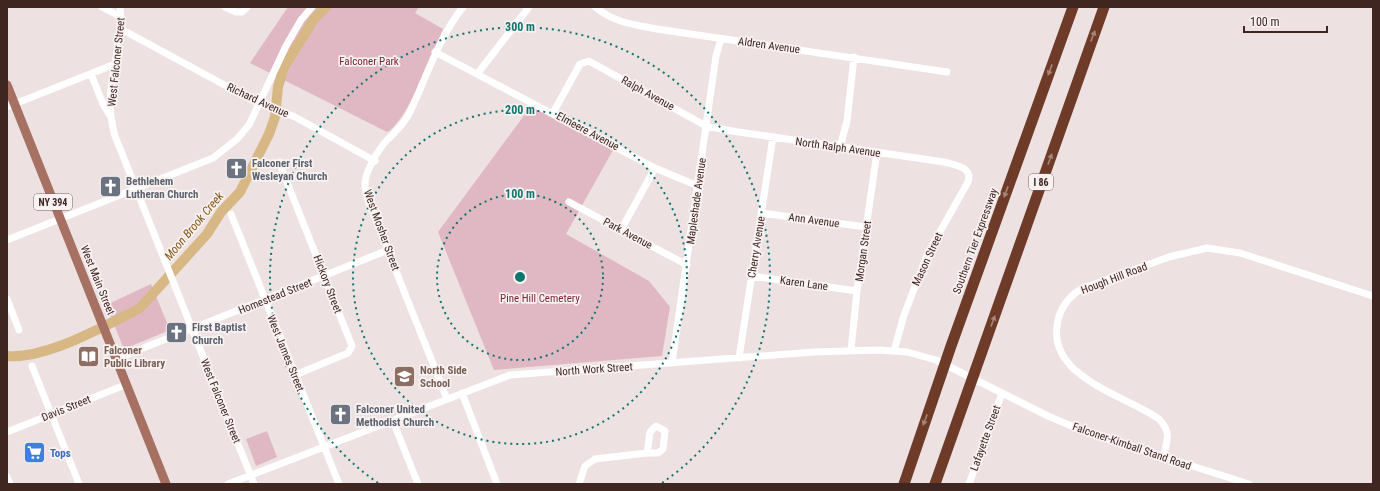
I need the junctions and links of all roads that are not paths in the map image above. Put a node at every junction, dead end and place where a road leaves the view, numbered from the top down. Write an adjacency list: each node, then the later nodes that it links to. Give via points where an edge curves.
1 (102, 7): 11 (street)
2 (120, 7): 11 (street, West Falconer Street)
3 (225, 7): 10 (street, via 236,12)
4 (312, 7): 21 (street, via 286,46)
5 (463, 7): 14 (street, West Mosher Street, via 450,24)
6 (529, 7): 18 (street)
7 (595, 7): 13 (street, Aldren Avenue, via 620,22)
8 (1073, 7): 81 (highway, Southern Tier Expressway / I 86, one-way to 81)
9 (1104, 7): 82 (highway, I 86, one-way to 9)
10 (244, 9)
11 (121, 17): 12 (street, West Falconer Street)
12 (121, 29): 16 (street, West Falconer Street); 21 (street, Richard Avenue)
13 (721, 39): 15 (street, Aldren Avenue); 25 (street, Mapleshade Avenue, via 716,56)
14 (435, 52): 18 (street, Elmeere Avenue); 29 (street, West Mosher Street, via 410,113 400,128 386,141)
15 (854, 57): 17 (street, Aldren Avenue); 27 (street, via 847,121)
16 (116, 64): 19 (street); 24 (street, West Falconer Street, via 110,101)
17 (947, 72)
18 (478, 73): 23 (street, Elmeere Avenue)
19 (91, 74): 22 (street); 24 (street)
20 (7, 85): 22 (main road, West Main Street / NY 394)
21 (260, 103): 29 (street, Richard Avenue, via 280,110); 34 (street, via 242,133 213,158)
22 (11, 106): 38 (main road, West Main Street / NY 394)
23 (553, 113): 25 (street, Ralph Avenue, via 580,64 589,61); 31 (street, Elmeere Avenue)
24 (111, 118): 34 (street, West Falconer Street, via 121,152)
25 (706, 126): 26 (street, North Ralph Avenue); 33 (street, Mapleshade Avenue)
26 (772, 137): 27 (street, North Ralph Avenue); 36 (street, Cherry Avenue)
27 (840, 147): 28 (street, North Ralph Avenue)
28 (877, 152): 32 (street, North Ralph Avenue, via 944,162 961,167); 39 (street, Morgan Street)
29 (375, 160): 42 (street, West Mosher Street, via 366,178 366,190)
30 (279, 162): 44 (street, Hickory Street)
31 (655, 168): 33 (street, Elmeere Avenue); 40 (street)
32 (967, 172): 53 (street, Mason Street, via 968,182 921,269)
33 (698, 186): 43 (street, Mapleshade Avenue)
34 (137, 188): 38 (street); 50 (street, West Falconer Street)
35 (570, 202): 40 (street, Park Avenue)
36 (761, 213): 39 (street, Ann Avenue); 45 (street, Cherry Avenue)
37 (231, 214): 49 (street, West James Street)
38 (60, 219): 41 (street); 55 (main road, West Main Street / NY 394)
39 (866, 227): 46 (street, Morgan Street)
40 (621, 230): 43 (street, Park Avenue)
41 (7, 240)
42 (388, 250): 44 (street, Homestead Street); 63 (street, West Mosher Street)
43 (687, 265): 56 (street, Mapleshade Avenue)
44 (325, 276): 49 (street, Homestead Street); 58 (street, Hickory Street, via 351,343 351,350 348,354)
45 (751, 276): 46 (street, Karen Lane); 54 (street, Cherry Avenue)
46 (857, 291): 52 (street, Morgan Street)
47 (1373, 296): 69 (street, Hough Hill Road, via 1240,253 1207,248 1169,257 1088,286 1072,295 1061,310 1058,320 1057,338 1062,356 1086,379 1159,419 1168,434)
48 (7, 299): 51 (street)
49 (265, 300): 50 (street, Homestead Street); 58 (street, West James Street)
50 (192, 329): 55 (street, Homestead Street); 70 (street, West Falconer Street)
51 (19, 330)
52 (851, 350): 53 (street, North Work Street); 54 (street, North Work Street)
53 (894, 351): 59 (street, North Work Street, via 936,360)
54 (739, 358): 56 (street, North Work Street)
55 (116, 359): 60 (main road, West Main Street / NY 394)
56 (672, 363): 61 (street, North Work Street, via 510,375)
57 (32, 366): 64 (street)
58 (295, 375): 67 (street, West James Street)
59 (975, 379): 62 (street, Falconer-Kimball Stand Road)
60 (126, 385): 64 (street, Davis Street); 74 (main road, West Main Street / NY 394)
61 (462, 393): 63 (street, North Work Street); 79 (street)
62 (1002, 393): 69 (street, Falconer-Kimball Stand Road, via 1088,433); 83 (street, Lafayette Street)
63 (448, 399): 65 (street, North Work Street)
64 (51, 414): 66 (street, Davis Street); 73 (street)
65 (392, 421): 67 (street, North Work Street); 78 (street)
66 (7, 432)
67 (324, 447): 70 (street, North Work Street); 77 (street, West James Street)
68 (647, 453): 80 (street, via 595,459 585,466)
69 (1163, 458): 84 (street, Falconer-Kimball Stand Road)
70 (250, 474): 75 (street, North Work Street); 76 (street, West Falconer Street)
71 (7, 477): 72 (street)
72 (10, 484)
73 (79, 484)
74 (166, 484)
75 (228, 484)
76 (254, 484)
77 (338, 484)
78 (418, 484)
79 (497, 484)
80 (578, 484)
81 (904, 484)
82 (936, 484)
83 (969, 484)
84 (1249, 484)

